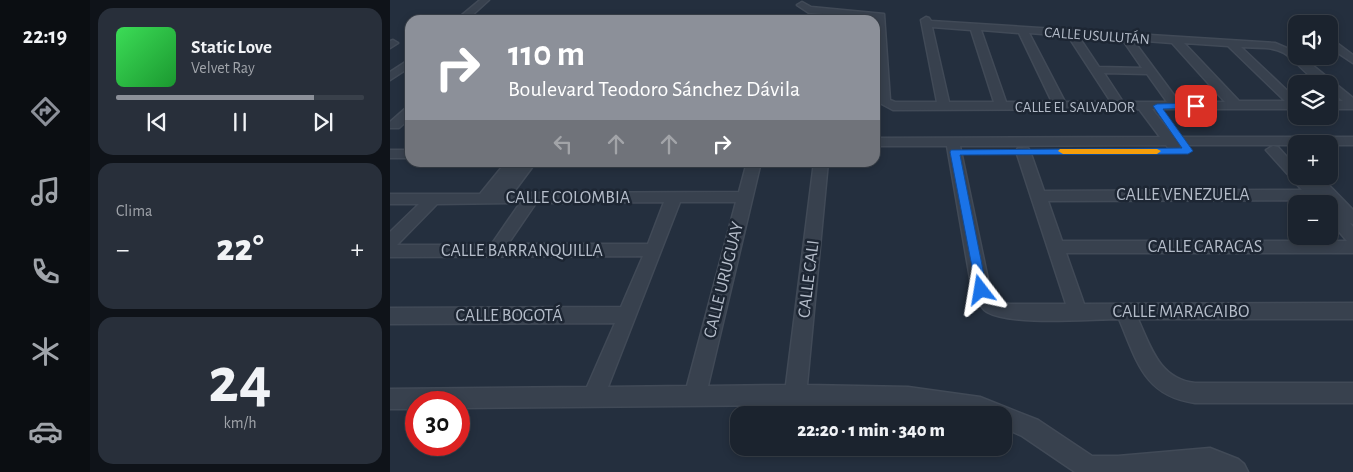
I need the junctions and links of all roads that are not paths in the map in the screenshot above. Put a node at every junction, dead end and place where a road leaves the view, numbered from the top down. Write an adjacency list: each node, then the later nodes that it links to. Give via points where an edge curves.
1 (485, 0): 3 (street)
2 (816, 0): 4 (street, CALLE EL SALVADOR, via 802,5 810,10)
3 (467, 15)
4 (869, 15)
5 (880, 16): 29 (street, CALLE EL SALVADOR, via 884,102 893,106)
6 (927, 22): 7 (street, CALLE USULUTÁN); 29 (street)
7 (975, 28): 8 (street, CALLE USULUTÁN); 26 (street)
8 (1023, 31): 9 (street, CALLE USULUTÁN); 30 (street)
9 (1072, 34): 10 (street, CALLE USULUTÁN); 17 (street)
10 (1126, 38): 11 (street, CALLE USULUTÁN); 18 (street)
11 (1176, 40): 12 (street, CALLE USULUTÁN); 28 (street)
12 (1232, 44): 13 (street, CALLE USULUTÁN); 22 (street)
13 (1266, 46): 19 (street, via 1288,51)
14 (1338, 49): 15 (street)
15 (1353, 60)
16 (405, 66): 20 (street)
17 (1096, 70): 18 (street); 31 (street)
18 (1150, 71): 27 (street)
19 (1318, 75)
20 (390, 77)
21 (1338, 92): 25 (street)
22 (1288, 97)
23 (1288, 105): 28 (street, CALLE EL SALVADOR)
24 (1338, 105): 25 (street)
25 (1353, 105)
26 (1001, 106): 29 (street, CALLE EL SALVADOR); 30 (street, CALLE EL SALVADOR)
27 (1176, 106): 28 (street, CALLE EL SALVADOR); 32 (street, CALLE EL SALVADOR)
28 (1236, 106)
29 (944, 107)
30 (1061, 107): 31 (street, CALLE EL SALVADOR)
31 (1120, 107): 32 (street, CALLE EL SALVADOR)
32 (1150, 107): 39 (street)
33 (405, 115): 34 (street)
34 (394, 125)
35 (1353, 141): 39 (street)
36 (880, 142): 40 (street)
37 (390, 144): 38 (street)
38 (405, 144)
39 (1179, 146): 40 (street); 41 (street); 42 (street)
40 (954, 147): 42 (street); 45 (street); 77 (street, CALLE MARACAIBO, via 981,290 988,302 1009,312)
41 (1274, 150): 46 (street); 49 (street)
42 (1023, 151): 56 (street)
43 (1338, 151): 44 (street)
44 (1353, 151)
45 (880, 152)
46 (1288, 153)
47 (390, 154): 48 (street)
48 (405, 154)
49 (1288, 166)
50 (510, 167): 59 (street)
51 (525, 167): 60 (street)
52 (753, 167): 58 (street, CALLE URUGUAY)
53 (820, 167): 82 (street, CALLE CALI)
54 (1306, 185): 55 (street)
55 (1317, 195)
56 (1038, 196): 64 (street, CALLE VENEZUELA); 70 (street)
57 (674, 197): 58 (street, CALLE COLOMBIA); 61 (street, CALLE COLOMBIA); 72 (street)
58 (745, 197): 83 (street, CALLE URUGUAY)
59 (485, 198): 60 (street, CALLE COLOMBIA); 63 (street, CALLE COLOMBIA)
60 (502, 198): 61 (street, CALLE COLOMBIA)
61 (532, 198): 73 (street)
62 (390, 199): 63 (street, CALLE COLOMBIA)
63 (433, 199): 69 (street)
64 (1288, 200)
65 (1338, 210): 67 (street)
66 (1338, 219): 68 (street)
67 (1353, 219)
68 (1353, 237)
69 (390, 242)
70 (1056, 247): 71 (street, CALLE CARACAS); 77 (street)
71 (1353, 248)
72 (654, 250): 73 (street, CALLE BARRANQUILLA); 78 (street)
73 (495, 251): 74 (street, CALLE BARRANQUILLA)
74 (390, 252)
75 (1353, 311): 76 (street, CALLE MARACAIBO)
76 (1125, 312): 77 (street, CALLE MARACAIBO); 80 (street)
77 (1078, 313)
78 (627, 315): 79 (street, CALLE BOGOTÁ); 84 (street)
79 (390, 316)
80 (1153, 368): 81 (street, via 1169,386 1196,393)
81 (1353, 392)
82 (795, 395): 83 (street); 86 (street, via 908,397)
83 (695, 396): 84 (street)
84 (593, 398): 85 (street)
85 (390, 399)
86 (973, 406)
87 (1012, 420): 88 (street, via 1030,428)
88 (1090, 470): 89 (street)
89 (1119, 470): 90 (street, via 1210,460 1230,466)
90 (1236, 472)

